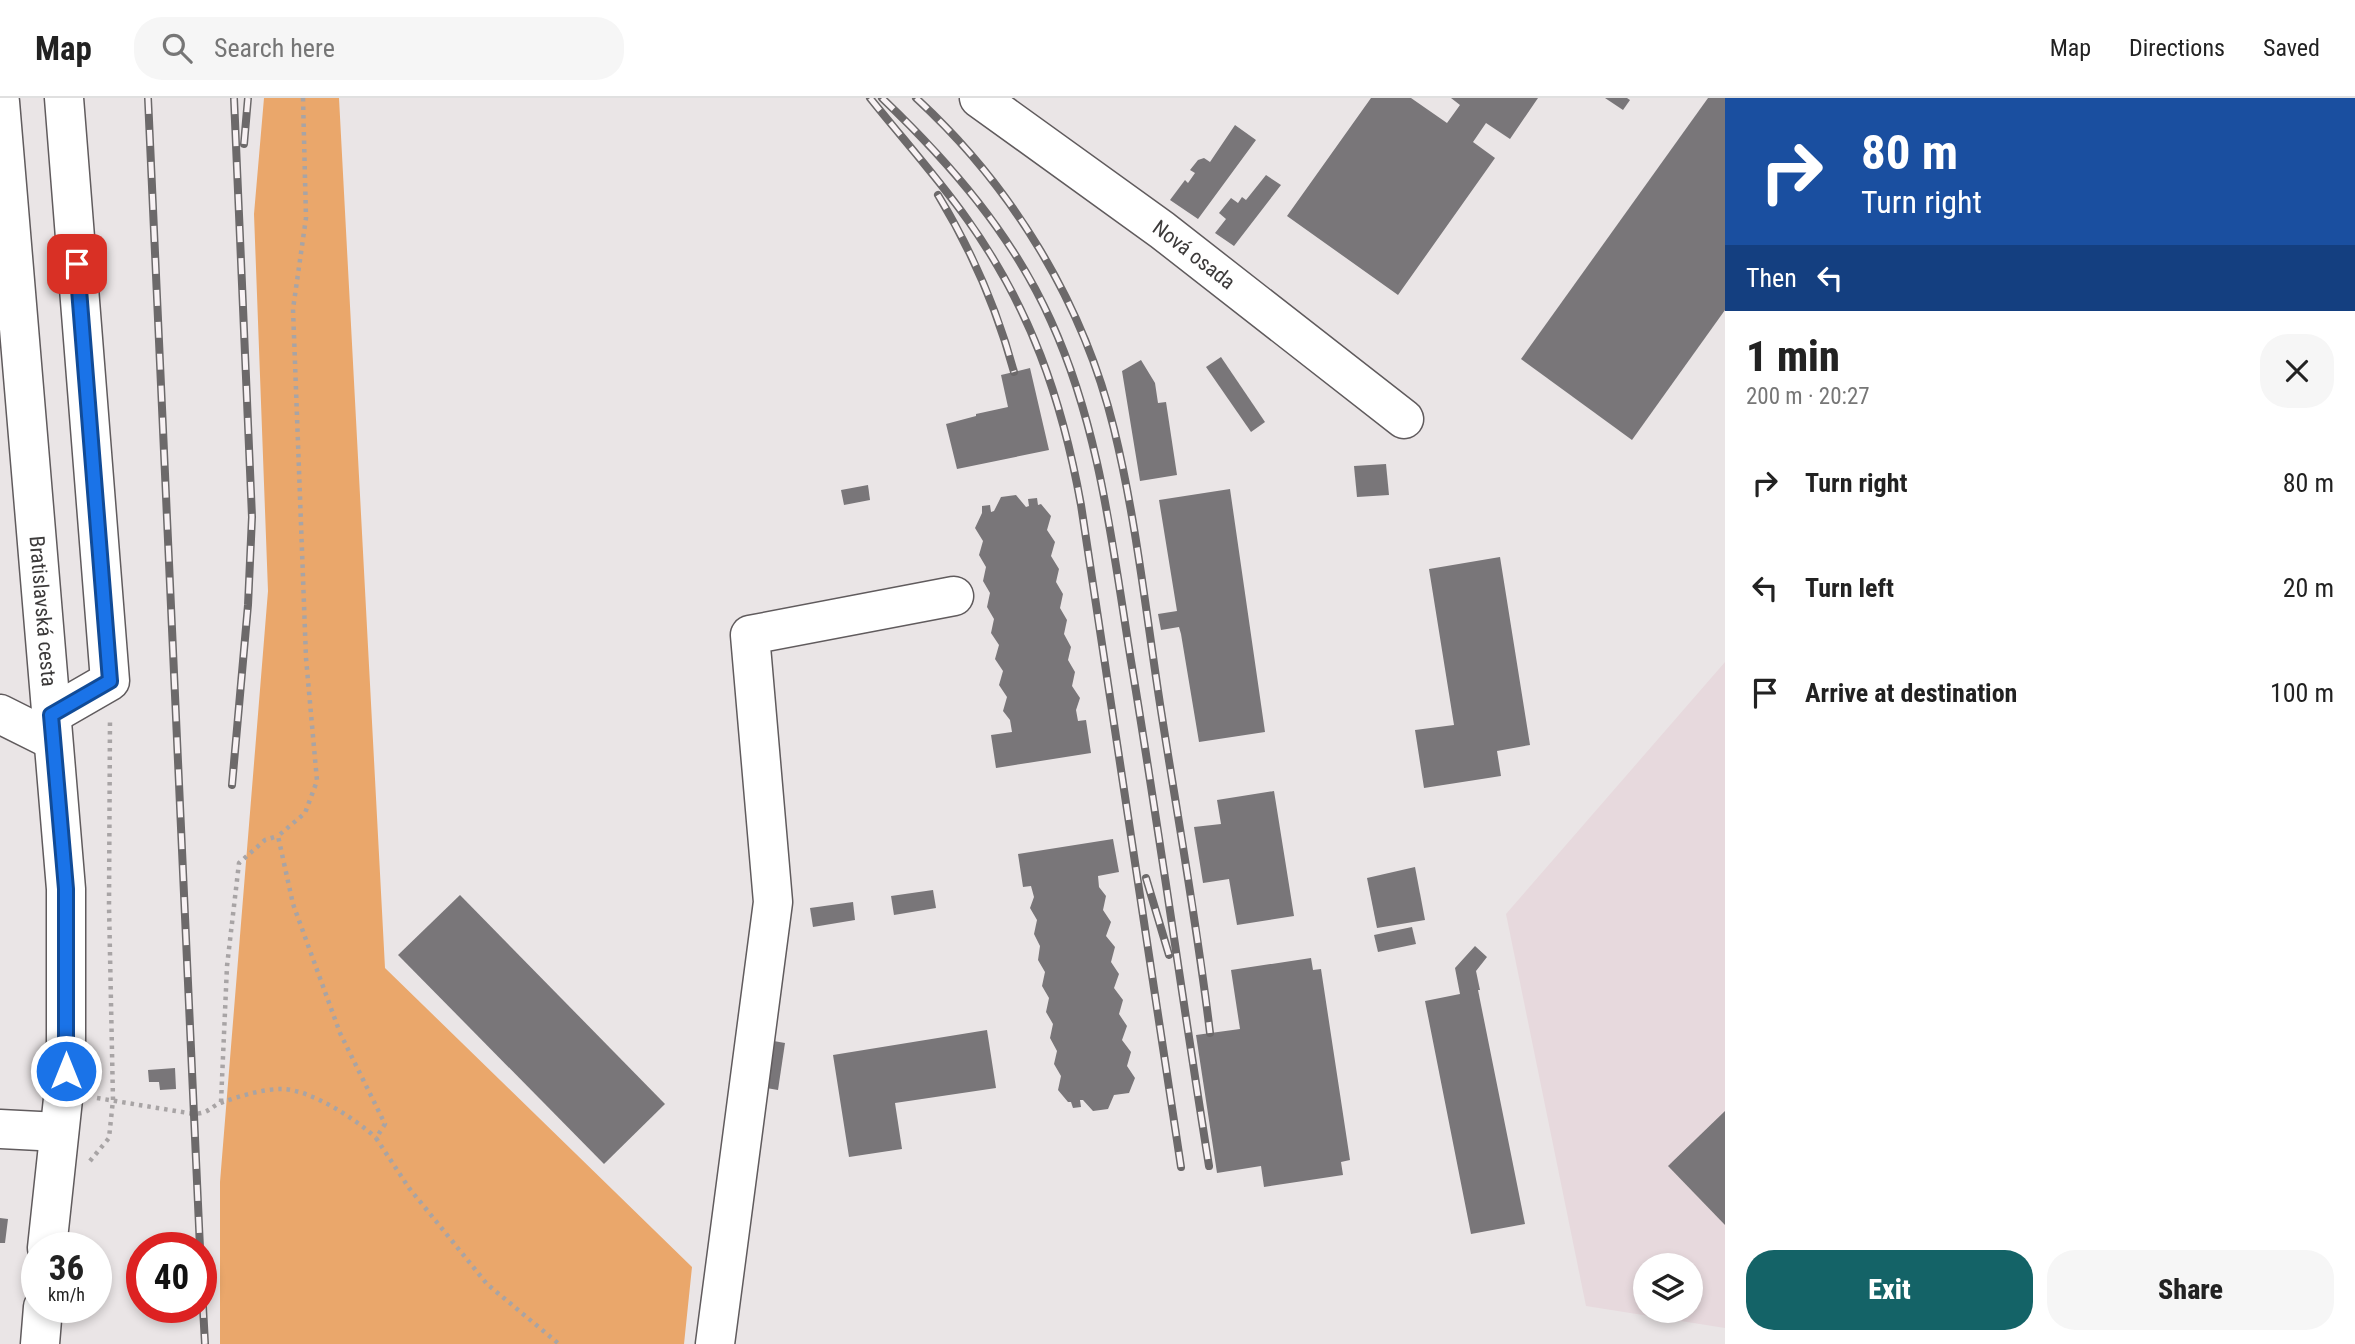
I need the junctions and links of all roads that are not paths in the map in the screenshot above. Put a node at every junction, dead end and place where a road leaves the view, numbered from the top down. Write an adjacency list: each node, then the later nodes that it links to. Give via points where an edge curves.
1 (64, 98): 7 (street, via 110,681)
2 (979, 98): 4 (street, Nová osada, via 1162,230)
3 (0, 102): 7 (street, Bratislavská cesta)
4 (1404, 419)
5 (954, 596): 13 (street, via 750,635 773,902)
6 (0, 714): 7 (street)
7 (51, 727): 9 (street, Bratislavská cesta, via 66,889 66,1071)
8 (0, 1129): 9 (street)
9 (59, 1132): 10 (street, Bratislavská cesta)
10 (49, 1232)
11 (42, 1323): 12 (street)
12 (40, 1344)
13 (715, 1344)

